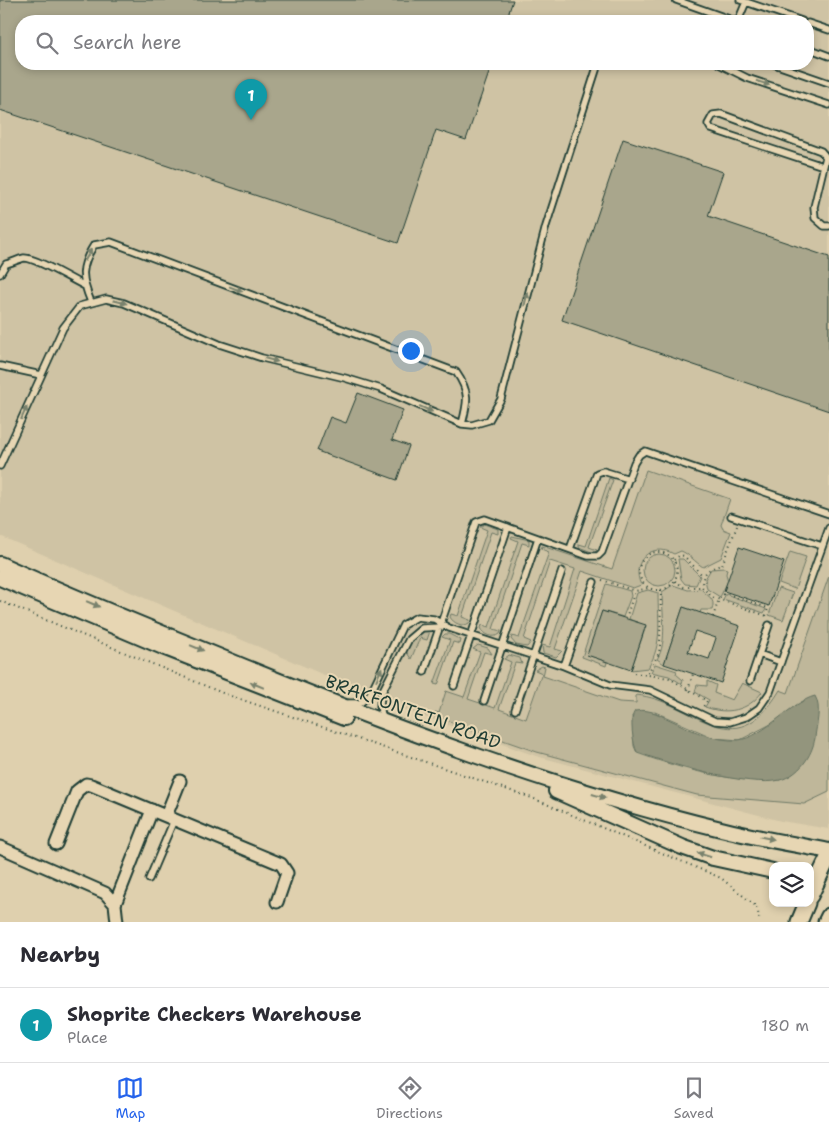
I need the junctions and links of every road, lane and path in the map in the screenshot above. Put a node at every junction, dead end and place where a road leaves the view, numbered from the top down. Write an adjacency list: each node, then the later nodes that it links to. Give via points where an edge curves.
1 (676, 0): 3 (lane)
2 (743, 1): 4 (lane); 5 (lane)
3 (719, 15)
4 (739, 15)
5 (784, 15)
6 (814, 25): 7 (lane)
7 (829, 30)
8 (814, 50): 9 (lane)
9 (829, 56)
10 (596, 70): 22 (lane, one-way to 10, via 489,420 502,399 546,226)
11 (731, 70): 14 (lane, one-way to 14)
12 (791, 70): 13 (lane)
13 (829, 83)
14 (829, 104)
15 (823, 166): 15 (lane, via 826,157 820,151 721,114 713,115 708,124 711,129); 16 (lane, via 814,207 815,218)
16 (829, 226)
17 (0, 274): 18 (lane, via 6,264 25,258 41,261 53,271)
18 (85, 286): 19 (lane); 22 (lane, one-way to 22, via 84,262 94,245 111,242 456,372 465,385 468,403)
19 (91, 302): 21 (lane, via 80,306 71,316); 22 (lane, one-way to 22, via 106,299 124,303 219,344 381,389)
20 (0, 366): 21 (lane)
21 (41, 375): 23 (lane, one-way to 21)
22 (462, 424)
23 (0, 466)
24 (629, 479): 25 (lane, via 639,454 649,451); 32 (lane, via 600,554 592,557); 32 (lane, via 603,471 597,473)
25 (829, 514)
26 (731, 516): 27 (lane)
27 (739, 518): 31 (lane); 37 (path, via 722,564 712,567)
28 (508, 528): 30 (lane); 51 (lane, via 485,519 476,522); 53 (lane)
29 (829, 528): 31 (lane)
30 (538, 538): 32 (lane); 54 (lane)
31 (822, 546): 57 (lane)
32 (570, 549)
33 (674, 560): 37 (path, via 684,556); 39 (path, via 677,568); 42 (path, via 661,552 643,559 639,571)
34 (0, 564): 66 (street, BRAKFONTEIN ROAD, one-way to 66)
35 (0, 570): 47 (street, via 60,596)
36 (562, 571): 56 (lane)
37 (703, 576): 41 (path)
38 (0, 578): 47 (street, BRAKFONTEIN ROAD)
39 (674, 581): 41 (path, via 684,586); 43 (path)
40 (594, 582): 44 (path, via 595,578); 58 (lane)
41 (702, 587): 45 (path, via 706,593)
42 (649, 588): 43 (path); 44 (path)
43 (661, 590): 61 (path, via 659,653)
44 (635, 591): 50 (path)
45 (719, 599): 48 (path); 48 (path, via 725,593 768,608); 49 (path)
46 (0, 601): 87 (path, via 225,694 541,802 720,878 757,907)
47 (66, 606): 78 (street, BRAKFONTEIN ROAD, one-way to 47, via 721,860 682,847 541,785 317,708)
48 (766, 616): 52 (path, via 771,618)
49 (713, 617)
50 (626, 618)
51 (439, 624): 53 (lane); 59 (lane); 66 (lane, one-way to 51, via 354,704 364,700 374,687 403,624 417,617 426,617); 70 (lane, via 422,628 409,639 381,694)
52 (769, 625): 55 (lane)
53 (471, 636): 54 (lane); 64 (lane)
54 (502, 646): 56 (lane); 67 (lane)
55 (759, 654): 57 (lane); 63 (lane)
56 (534, 656): 58 (lane); 68 (lane)
57 (781, 662): 58 (lane, via 769,696 759,708 741,719 720,722 703,717 650,690 610,685)
58 (564, 666)
59 (424, 672)
60 (634, 672): 61 (path)
61 (648, 673): 65 (path, via 669,678)
62 (693, 674): 65 (path)
63 (750, 681)
64 (454, 686)
65 (688, 690): 69 (path, via 707,701 702,708)
66 (312, 696): 70 (street, BRAKFONTEIN ROAD)
67 (484, 701)
68 (515, 710)
69 (708, 711)
70 (384, 723): 76 (street, BRAKFONTEIN ROAD, one-way to 76, via 580,790 722,829)
71 (180, 781): 73 (street)
72 (152, 810): 73 (street); 74 (street, via 86,784 77,791); 82 (street)
73 (170, 818): 79 (lane); 81 (street, via 285,868 287,878)
74 (56, 844)
75 (0, 847): 82 (street, via 100,890)
76 (829, 851)
77 (829, 856): 80 (main road)
78 (769, 870)
79 (148, 879)
80 (819, 880)
81 (278, 902)
82 (114, 904): 86 (street)
83 (797, 907): 88 (main road)
84 (805, 907): 88 (main road)
85 (829, 916): 89 (main road)
86 (117, 922)
87 (760, 922)
88 (799, 922)
89 (826, 922)

